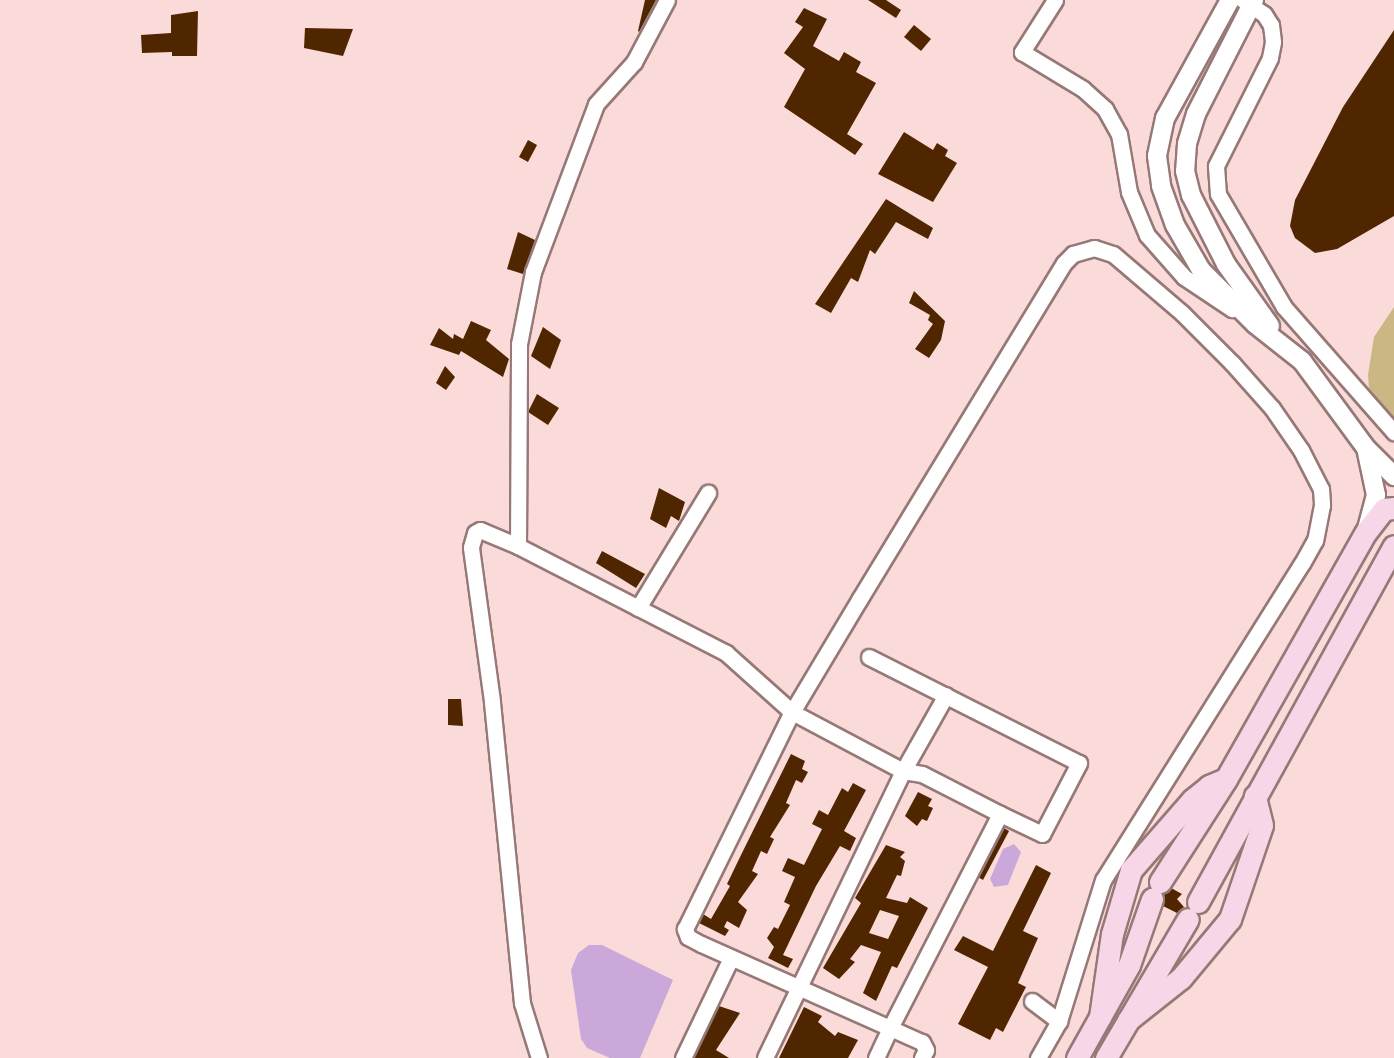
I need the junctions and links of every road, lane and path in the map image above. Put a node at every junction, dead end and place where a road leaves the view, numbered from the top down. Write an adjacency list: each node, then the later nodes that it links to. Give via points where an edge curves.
1 (667, 0): 13 (street, via 634,62 596,104 533,272 519,344)
2 (1055, 0): 5 (street, via 1022,52 1083,89 1105,109 1119,134 1129,192 1147,235 1184,277)
3 (1230, 0): 5 (street, via 1165,118 1157,156 1161,186 1175,225 1201,270)
4 (1250, 2): 6 (street, via 1196,114 1186,144 1185,171 1191,195 1226,264 1266,321); 7 (street, via 1271,25 1273,42 1270,58 1216,166 1218,194 1284,307)
5 (1255, 324): 6 (street)
6 (1302, 361): 8 (street)
7 (1394, 432)
8 (1366, 448): 9 (street); 12 (street, via 1376,495)
9 (1394, 476)
10 (708, 493): 15 (street)
11 (1394, 508): 12 (main road, via 1384,509)
12 (1366, 532): 17 (main road)
13 (518, 546): 15 (street); 32 (street, via 480,530 475,533 471,547 499,767 522,1003)
14 (1394, 546): 18 (main road)
15 (638, 608): 20 (street, via 726,653)
16 (869, 657): 19 (street)
17 (1291, 667): 18 (main road); 22 (main road)
18 (1319, 684): 23 (main road)
19 (946, 695): 21 (street); 24 (street, via 1079,763 1042,834)
20 (792, 712): 21 (street); 25 (street, via 685,929 688,937); 30 (street, via 1046,291 1073,254 1094,248 1113,254 1182,313 1272,408 1307,459 1321,489 1321,522 1315,540 1103,880)
21 (903, 771): 24 (street, via 922,774); 26 (street)
22 (1226, 779): 28 (main road, via 1156,891 1129,965); 28 (main road, via 1192,800 1131,870 1112,934)
23 (1255, 796): 29 (main road); 29 (main road, via 1262,825 1230,919 1181,978)
24 (1000, 814): 31 (street)
25 (731, 958): 26 (street); 33 (street)
26 (798, 988): 31 (street); 34 (street)
27 (1032, 1000): 30 (street)
28 (1100, 1017): 38 (main road)
29 (1128, 1020): 39 (main road)
30 (1059, 1021): 37 (street)
31 (890, 1028): 35 (street); 36 (street, via 922,1042 926,1050)
32 (538, 1058)
33 (683, 1058)
34 (765, 1058)
35 (876, 1058)
36 (922, 1058)
37 (1038, 1058)
38 (1077, 1058)
39 (1106, 1058)

